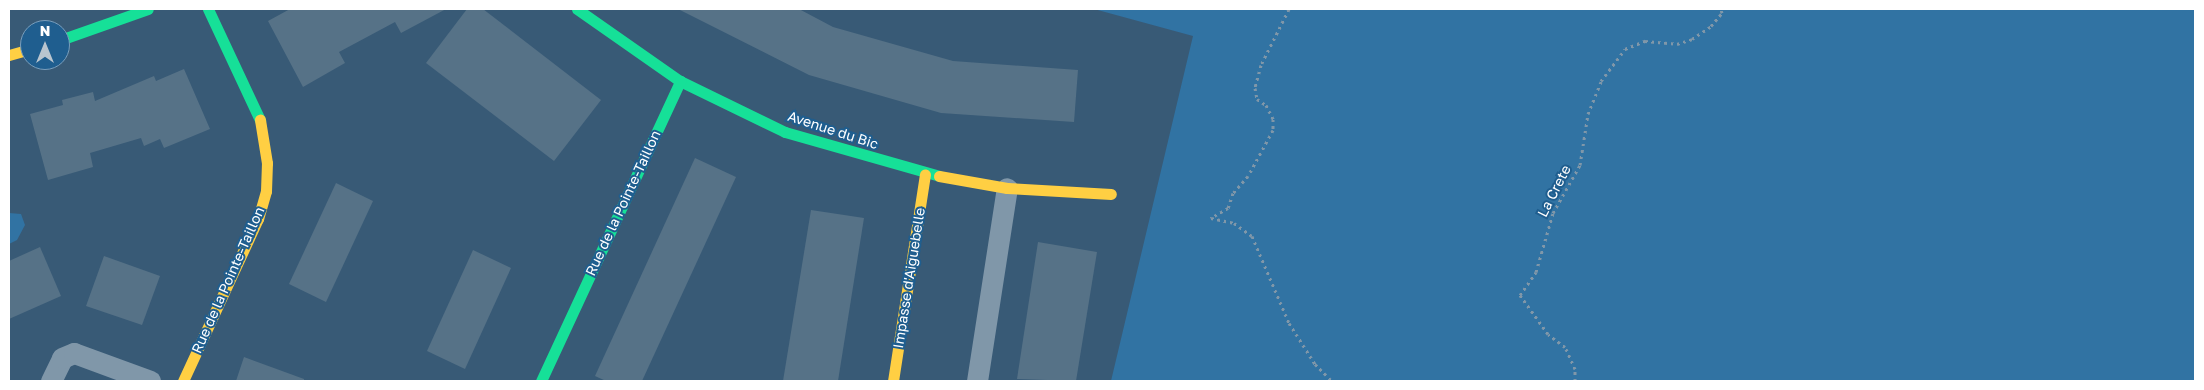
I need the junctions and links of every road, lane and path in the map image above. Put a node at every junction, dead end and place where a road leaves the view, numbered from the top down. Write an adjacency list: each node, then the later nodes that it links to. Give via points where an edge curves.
1 (148, 9): 6 (street)
2 (208, 9): 13 (street, Rue de la Pointe-Taillon, via 260,112 268,164 266,191 258,219)
3 (577, 9): 7 (street, Avenue du Bic)
4 (1288, 9): 17 (path, via 1261,65 1255,88 1257,99 1266,106 1273,119 1273,130 1248,176 1232,193 1228,208 1211,218 1234,223 1252,236 1289,323 1315,364)
5 (1721, 9): 18 (path, La Crete, via 1722,13 1712,26 1692,39 1677,44 1644,41 1626,49 1601,81 1588,114 1580,165 1553,212 1536,272 1520,296 1548,334 1564,348 1575,369)
6 (70, 36)
7 (680, 80): 8 (street, Avenue du Bic, via 785,132); 14 (street, Rue de la Pointe-Taillon)
8 (925, 174): 9 (street, Avenue du Bic); 15 (street, Impasse d'Aiguebelle)
9 (1007, 188): 10 (street, Avenue du Bic); 16 (street)
10 (1110, 194)
11 (51, 381): 12 (street, via 62,358 74,353)
12 (150, 381)
13 (183, 381)
14 (541, 381)
15 (894, 381)
16 (978, 381)
17 (1332, 381)
18 (1575, 381)

